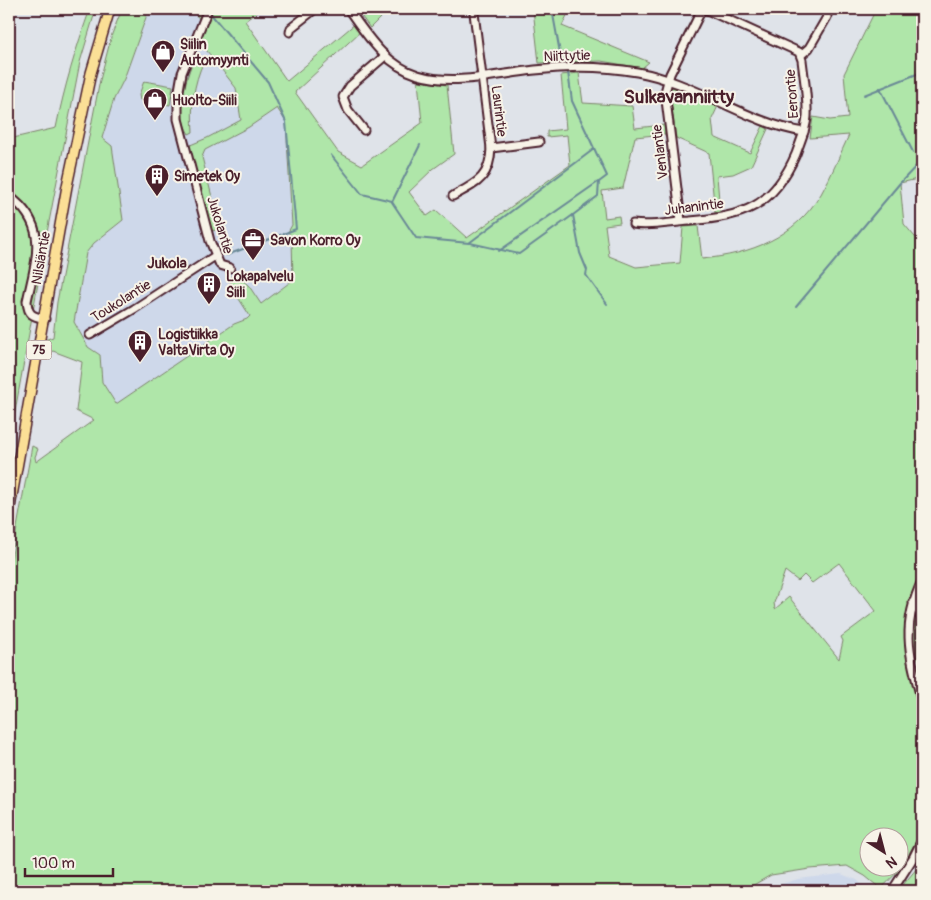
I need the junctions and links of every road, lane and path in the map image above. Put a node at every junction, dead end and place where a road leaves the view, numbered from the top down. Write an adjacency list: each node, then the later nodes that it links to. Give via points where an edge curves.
1 (110, 9): 23 (main road, Nilsiäntie / 75, via 91,73 67,186)
2 (208, 9): 21 (street, Jukolantie, via 182,73 178,118)
3 (315, 9): 8 (street)
4 (348, 9): 10 (street, Niittytie)
5 (703, 9): 9 (street, Eerontie); 12 (street)
6 (474, 13): 11 (street, Laurintie)
7 (827, 17): 9 (street, Eerontie, via 809,48)
8 (290, 32)
9 (801, 55): 14 (street, Eerontie, via 807,111)
10 (385, 56): 11 (street, Niittytie, via 398,66 433,78); 13 (street, via 350,86 343,97 348,110)
11 (482, 76): 12 (street, Niittytie, via 582,67 638,72); 16 (street, Laurintie)
12 (668, 81): 14 (street, Niittytie, via 774,125); 19 (street, Venlantie, via 665,92)
13 (364, 130)
14 (804, 132): 19 (street, Juhanintie, via 790,168 775,190 760,203 731,216)
15 (539, 142): 16 (street, Laurintie)
16 (491, 148): 18 (street, Laurintie, via 486,174)
17 (9, 196): 23 (street, via 32,220 38,248 28,310 33,316)
18 (453, 196)
19 (681, 221): 20 (street, Juhanintie)
20 (633, 224)
21 (215, 256): 22 (street, Jukolantie, via 220,265); 24 (street, Toukolantie)
22 (230, 268)
23 (45, 318): 25 (main road, Nilsiäntie / 75)
24 (90, 335)
25 (9, 513)
26 (922, 581): 27 (street)
27 (920, 590): 28 (street)
28 (913, 602): 29 (street); 30 (street, via 908,640)
29 (922, 618)
30 (922, 702)
31 (922, 840): 32 (street)
32 (892, 891)

